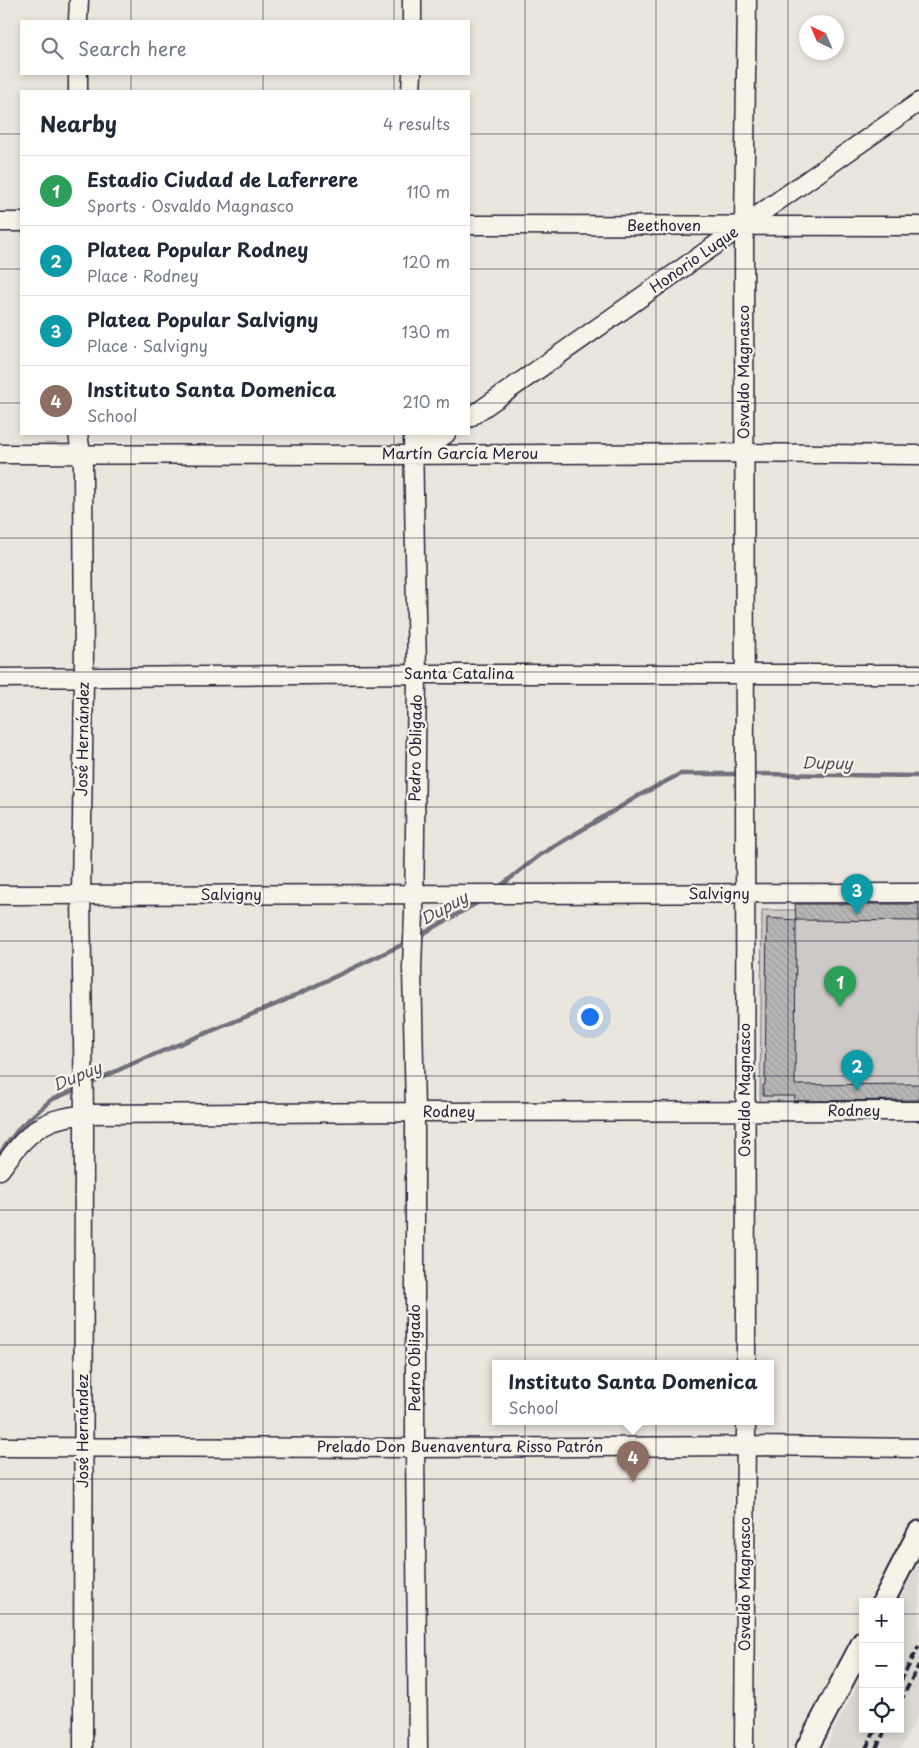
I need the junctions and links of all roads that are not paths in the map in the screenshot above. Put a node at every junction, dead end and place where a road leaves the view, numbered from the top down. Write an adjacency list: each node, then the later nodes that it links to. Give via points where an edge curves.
1 (78, 0): 4 (street)
2 (412, 0): 5 (street)
3 (748, 0): 14 (street, Osvaldo Magnasco)
4 (78, 20)
5 (412, 20)
6 (78, 75): 8 (street)
7 (412, 75): 9 (street)
8 (78, 90)
9 (412, 90)
10 (919, 102): 14 (street, Honorio Luque)
11 (0, 222): 12 (street)
12 (20, 222)
13 (470, 225): 14 (street, Beethoven)
14 (744, 226): 15 (street, Beethoven); 16 (street, Honorio Luque); 23 (street, Osvaldo Magnasco)
15 (919, 226)
16 (470, 417)
17 (78, 435): 21 (street, José Hernández)
18 (413, 435): 22 (street, Pedro Obligado)
19 (444, 435): 22 (street)
20 (0, 454): 21 (street, Martín García Merou)
21 (80, 454): 22 (street, Martín García Merou); 29 (street, José Hernández, via 83,466)
22 (413, 454): 23 (street, Martín García Merou); 25 (street, Pedro Obligado)
23 (744, 454): 24 (street, Martín García Merou); 26 (street, Osvaldo Magnasco)
24 (919, 455)
25 (417, 674): 26 (street, Santa Catalina); 29 (street, Santa Catalina); 34 (street, Pedro Obligado)
26 (744, 674): 27 (street, Santa Catalina); 31 (street, Osvaldo Magnasco)
27 (919, 674)
28 (0, 678): 29 (street, Santa Catalina)
29 (84, 678): 33 (street, José Hernández)
30 (919, 893): 31 (street, Salvigny)
31 (745, 894): 34 (street, Salvigny); 37 (street, Osvaldo Magnasco)
32 (0, 895): 33 (street, Salvigny)
33 (81, 895): 34 (street, Salvigny); 38 (street, José Hernández)
34 (414, 895): 36 (street, Pedro Obligado)
35 (919, 1111): 37 (street, Rodney)
36 (415, 1112): 37 (street, Rodney); 38 (street, Rodney); 45 (street, Pedro Obligado)
37 (745, 1112): 40 (street, Osvaldo Magnasco)
38 (84, 1114): 39 (street, Rodney, via 52,1120 38,1129 21,1142); 43 (street, José Hernández)
39 (0, 1170)
40 (746, 1360)
41 (746, 1425): 42 (street, Osvaldo Magnasco)
42 (746, 1446): 45 (street, Prelado Don Buenaventura Risso Patrón); 46 (street, Prelado Don Buenaventura Risso Patrón); 52 (street, Osvaldo Magnasco)
43 (83, 1447): 44 (street, Prelado Don Buenaventura Risso Patrón); 45 (street, Prelado Don Buenaventura Risso Patrón); 50 (street, José Hernández)
44 (0, 1448)
45 (415, 1448): 51 (street, Pedro Obligado)
46 (919, 1448)
47 (919, 1532): 48 (main road)
48 (885, 1598)
49 (862, 1643): 53 (main road)
50 (83, 1748)
51 (418, 1748)
52 (744, 1748)
53 (807, 1748)

